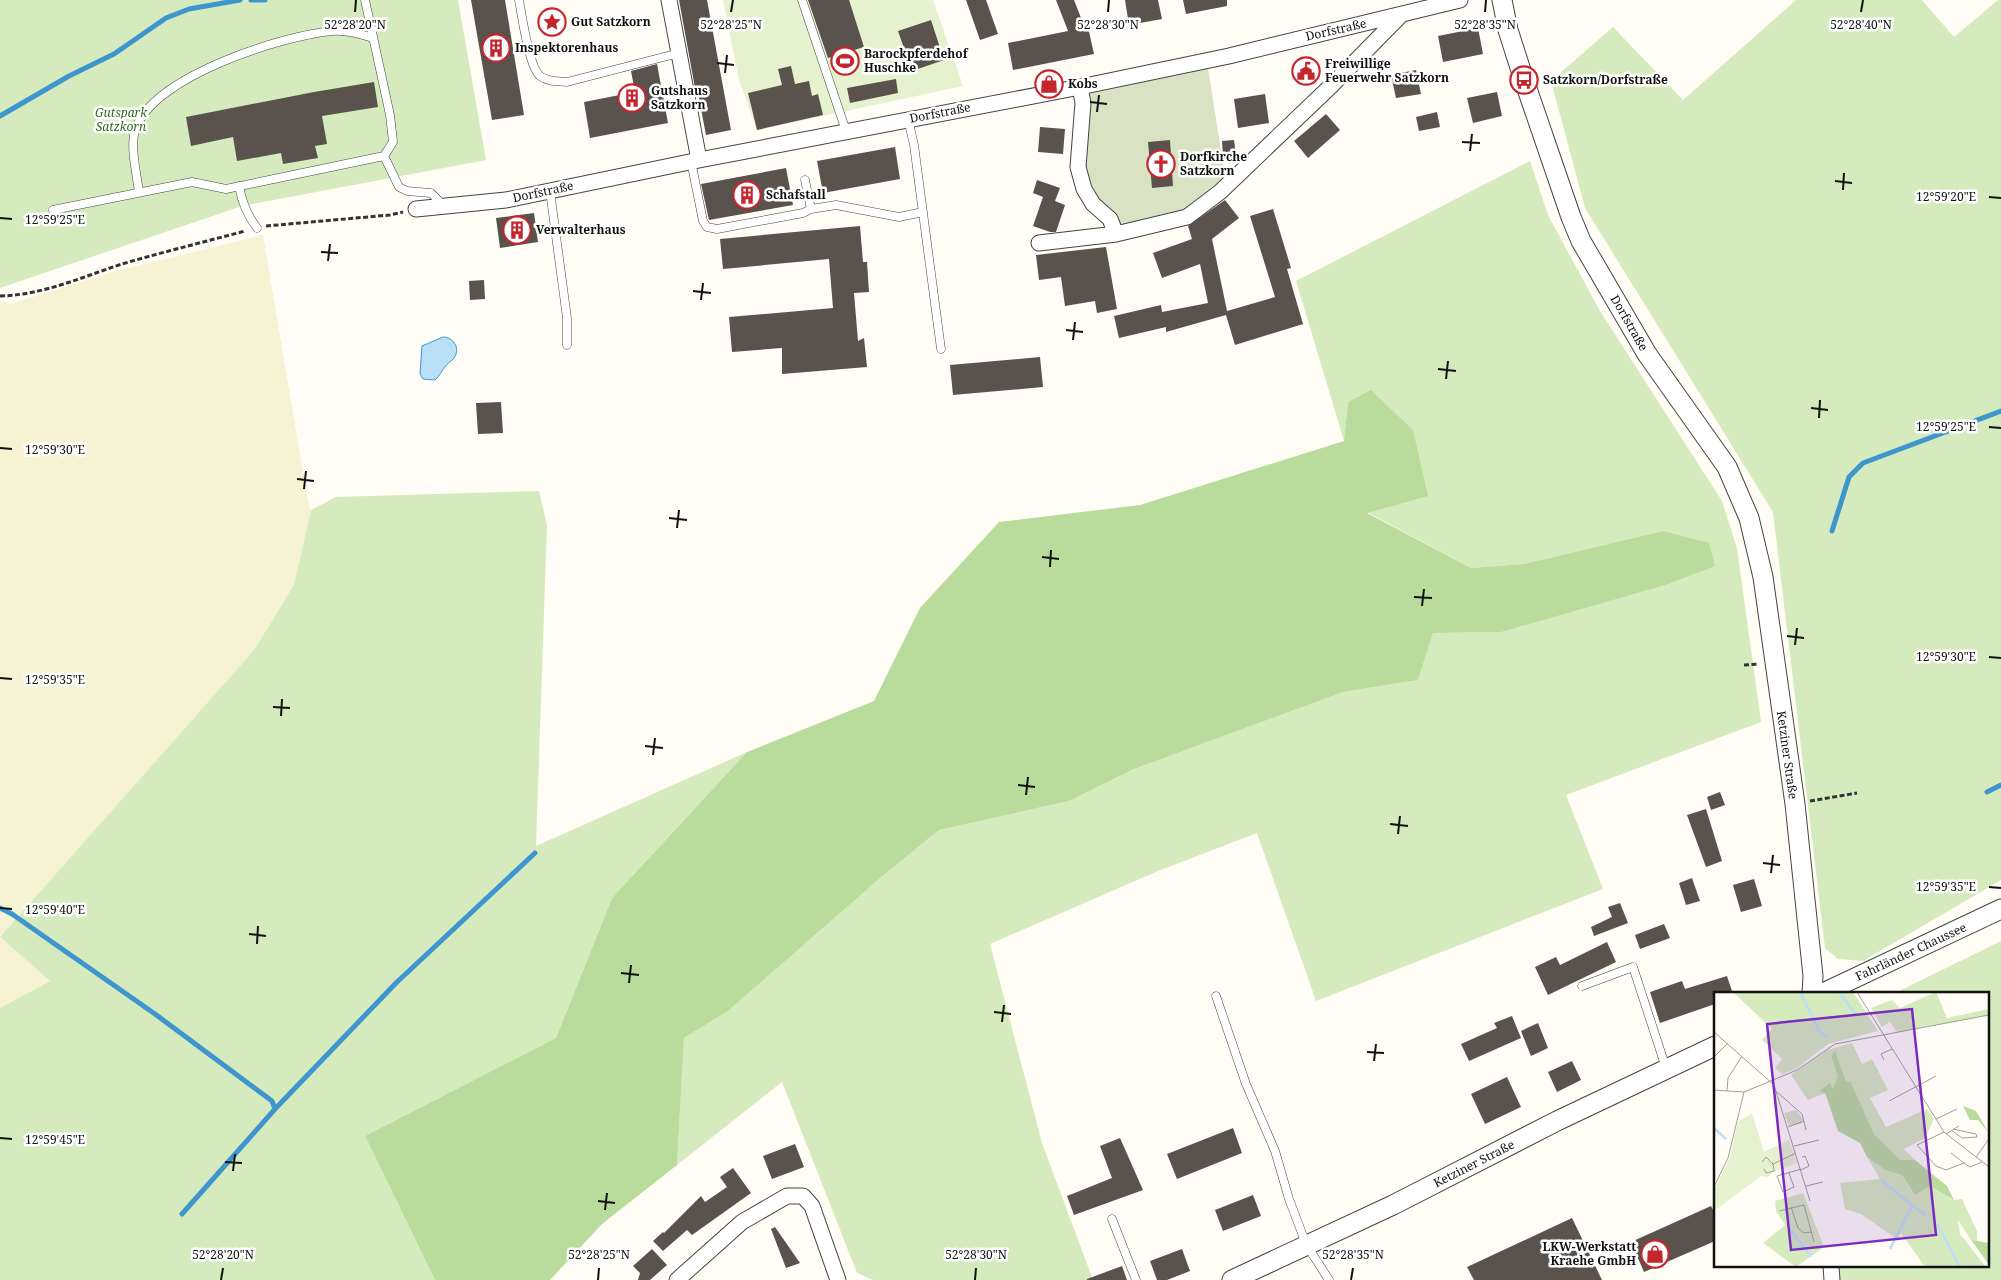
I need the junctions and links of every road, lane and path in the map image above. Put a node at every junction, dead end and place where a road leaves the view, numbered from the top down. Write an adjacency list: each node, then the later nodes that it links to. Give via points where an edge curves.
1 (365, 0): 8 (lane)
2 (519, 0): 9 (lane, via 533,66 551,81 567,82)
3 (669, 0): 9 (street)
4 (802, 0): 12 (lane)
5 (1460, 0): 7 (street, Dorfstraße)
6 (1502, 0): 30 (street, Dorfstraße, via 1524,80 1582,241 1647,354 1727,468)
7 (1401, 15): 10 (street, Dorfstraße, via 1230,56); 25 (street, via 1226,186 1187,217)
8 (374, 38): 13 (lane, via 393,142); 18 (lane, via 354,32 332,32 286,40 235,56 187,78 146,110 135,129)
9 (679, 54): 14 (street)
10 (1080, 87): 11 (street, Dorfstraße); 25 (street, via 1084,103 1078,167 1093,204 1110,219)
11 (908, 119): 12 (street, Dorfstraße); 23 (lane)
12 (846, 131): 14 (street, Dorfstraße)
13 (384, 156): 16 (lane); 19 (lane, via 399,187 431,194)
14 (695, 160): 17 (street, Dorfstraße); 21 (lane, via 703,221 707,227 717,229 744,225)
15 (806, 180): 21 (lane)
16 (239, 186): 18 (lane, via 226,189 192,182); 24 (lane, via 245,209)
17 (550, 191): 19 (street, Dorfstraße, via 506,200); 28 (lane, via 567,318)
18 (139, 192): 22 (lane)
19 (445, 206): 20 (street, Dorfstraße)
20 (416, 209): 24 (path, via 390,215 272,224)
21 (811, 209): 23 (lane, via 836,205 899,217)
22 (53, 210)
23 (923, 212): 29 (lane)
24 (257, 228): 27 (path, via 123,264 72,282 22,295)
25 (1116, 234): 26 (street)
26 (1039, 243)
27 (0, 296)
28 (567, 345)
29 (942, 349)
30 (1749, 518): 34 (street, Ketziner Straße, via 1763,577)
31 (1757, 655): 32 (path)
32 (1760, 672)
33 (1856, 793): 34 (path)
34 (1795, 804): 37 (street, Ketziner Straße)
35 (2001, 909): 38 (street, Fahrländer Chaussee)
36 (1582, 986): 41 (lane, via 1633,966)
37 (1812, 992)
38 (1825, 992)
39 (1216, 996): 43 (lane, via 1246,1084 1275,1151)
40 (1714, 1046): 41 (street, Ketziner Straße)
41 (1666, 1068): 43 (street, Ketziner Straße, via 1393,1205)
42 (1112, 1219): 46 (lane)
43 (1306, 1244): 47 (street, Ketziner Straße); 48 (lane)
44 (677, 1280): 45 (street, via 742,1222 787,1196 803,1196 812,1206)
45 (838, 1280)
46 (1136, 1280)
47 (1232, 1280)
48 (1329, 1280)

